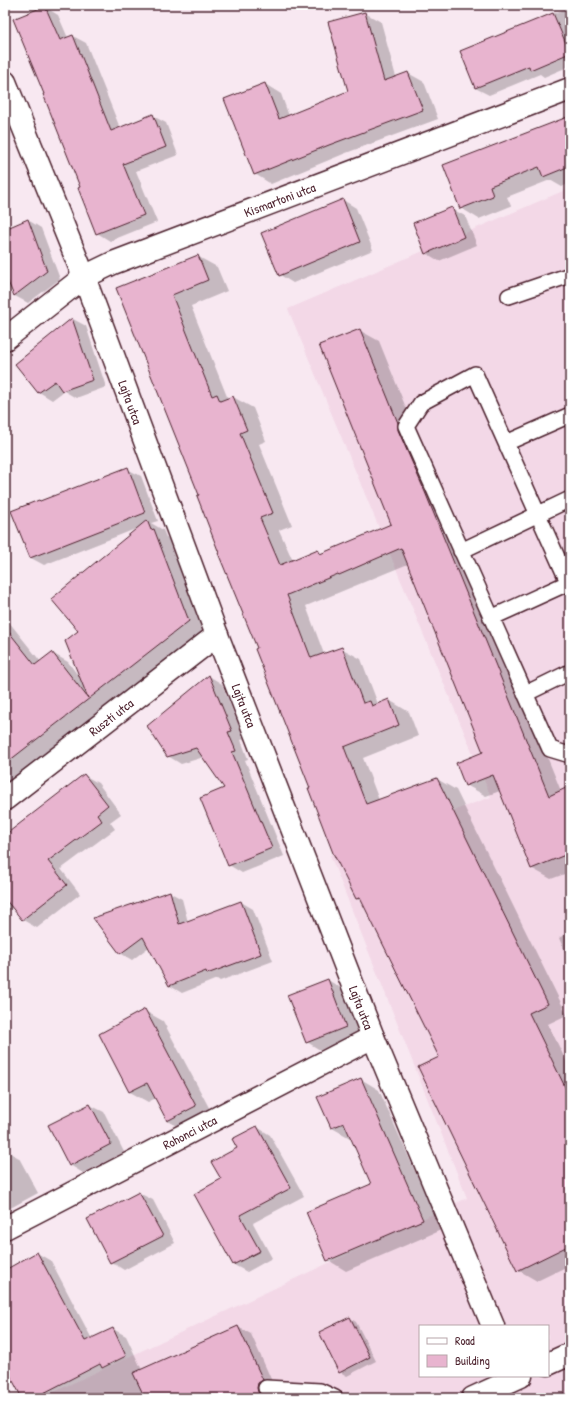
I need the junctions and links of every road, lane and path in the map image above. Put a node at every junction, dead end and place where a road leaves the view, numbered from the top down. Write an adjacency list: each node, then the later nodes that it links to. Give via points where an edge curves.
1 (5, 82): 4 (street, Lajta utca)
2 (570, 89): 4 (street, Kismartoni utca, via 113,263)
3 (570, 275): 5 (lane)
4 (84, 278): 6 (street, Kismartoni utca); 14 (street, Lajta utca)
5 (509, 296)
6 (5, 339)
7 (570, 415): 8 (lane)
8 (506, 444): 10 (lane); 11 (lane, via 475,374 421,402 406,426)
9 (570, 499): 10 (lane)
10 (538, 514): 11 (lane); 12 (lane)
11 (462, 551): 13 (lane)
12 (570, 584): 13 (lane)
13 (491, 618): 16 (lane)
14 (217, 636): 18 (street, Ruszti utca); 19 (street, Lajta utca)
15 (570, 672): 16 (lane)
16 (525, 694): 17 (lane, via 550,749)
17 (570, 754)
18 (5, 799)
19 (373, 1037): 20 (street, Rohonci utca); 21 (street, Lajta utca)
20 (5, 1228)
21 (493, 1325)
22 (570, 1354): 23 (street)
23 (549, 1364)
24 (517, 1377): 26 (street)
25 (266, 1388): 27 (lane, via 320,1391)
26 (482, 1396)
27 (334, 1398)

